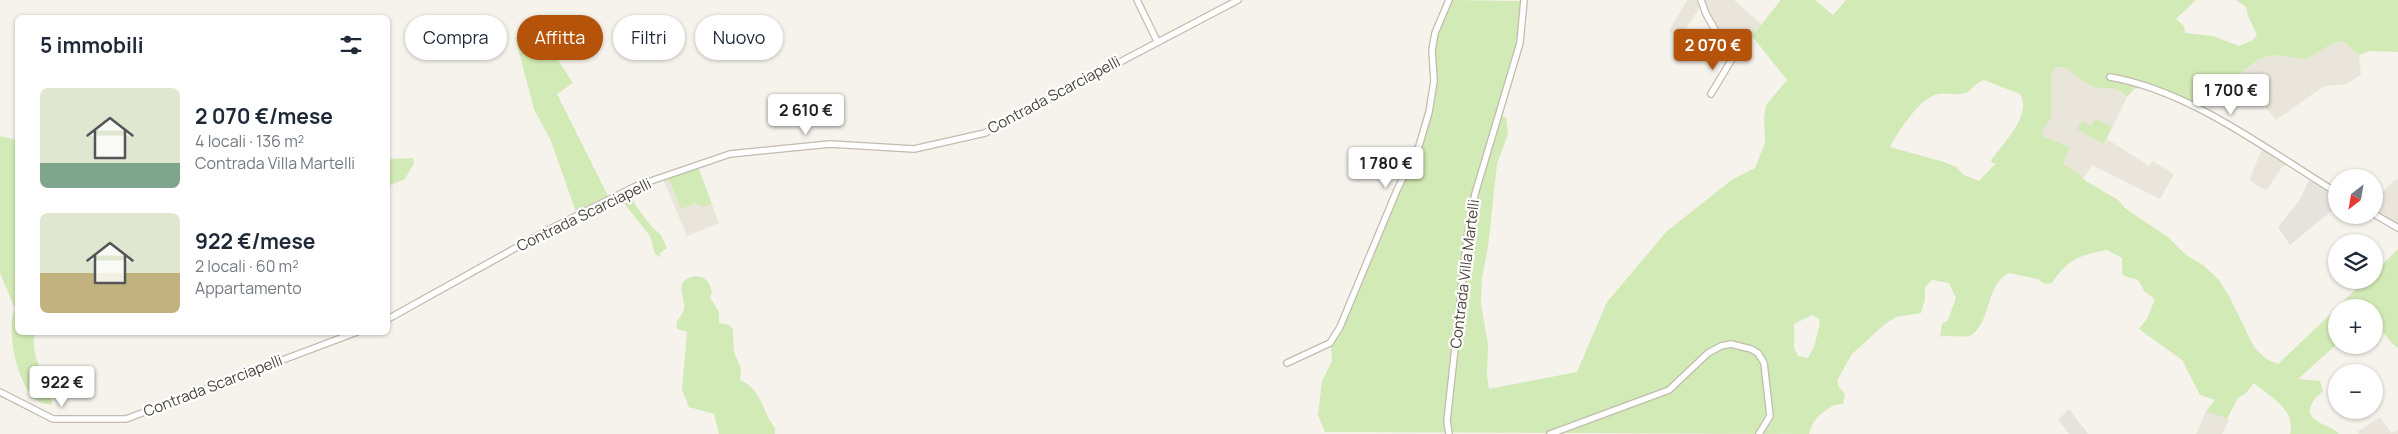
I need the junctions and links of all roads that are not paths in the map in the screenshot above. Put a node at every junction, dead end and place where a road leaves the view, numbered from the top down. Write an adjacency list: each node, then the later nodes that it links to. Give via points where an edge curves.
1 (1137, 0): 6 (street)
2 (1238, 0): 6 (street, Contrada Scarciapelli)
3 (1449, 0): 14 (street, via 1435,33 1432,50 1434,82 1419,146 1397,190 1340,327 1330,343)
4 (1524, 0): 16 (street, Contrada Villa Martelli, via 1520,43 1475,194 1467,238 1447,421)
5 (1701, 0): 8 (street, via 1732,59)
6 (1157, 41): 12 (street, Contrada Scarciapelli, via 985,133 914,150 830,144 730,154 658,179 546,231)
7 (2110, 77): 9 (street, via 2133,81 2188,104)
8 (1711, 94)
9 (2328, 187)
10 (2383, 219): 11 (street)
11 (2398, 228)
12 (390, 319)
13 (349, 335): 15 (street, Contrada Scarciapelli, via 126,419 52,418)
14 (1287, 363)
15 (0, 392)
16 (1449, 434)
17 (1550, 434): 18 (street, via 1669,390 1708,353 1726,345 1740,345 1758,354 1764,363 1770,416)
18 (1759, 434)

